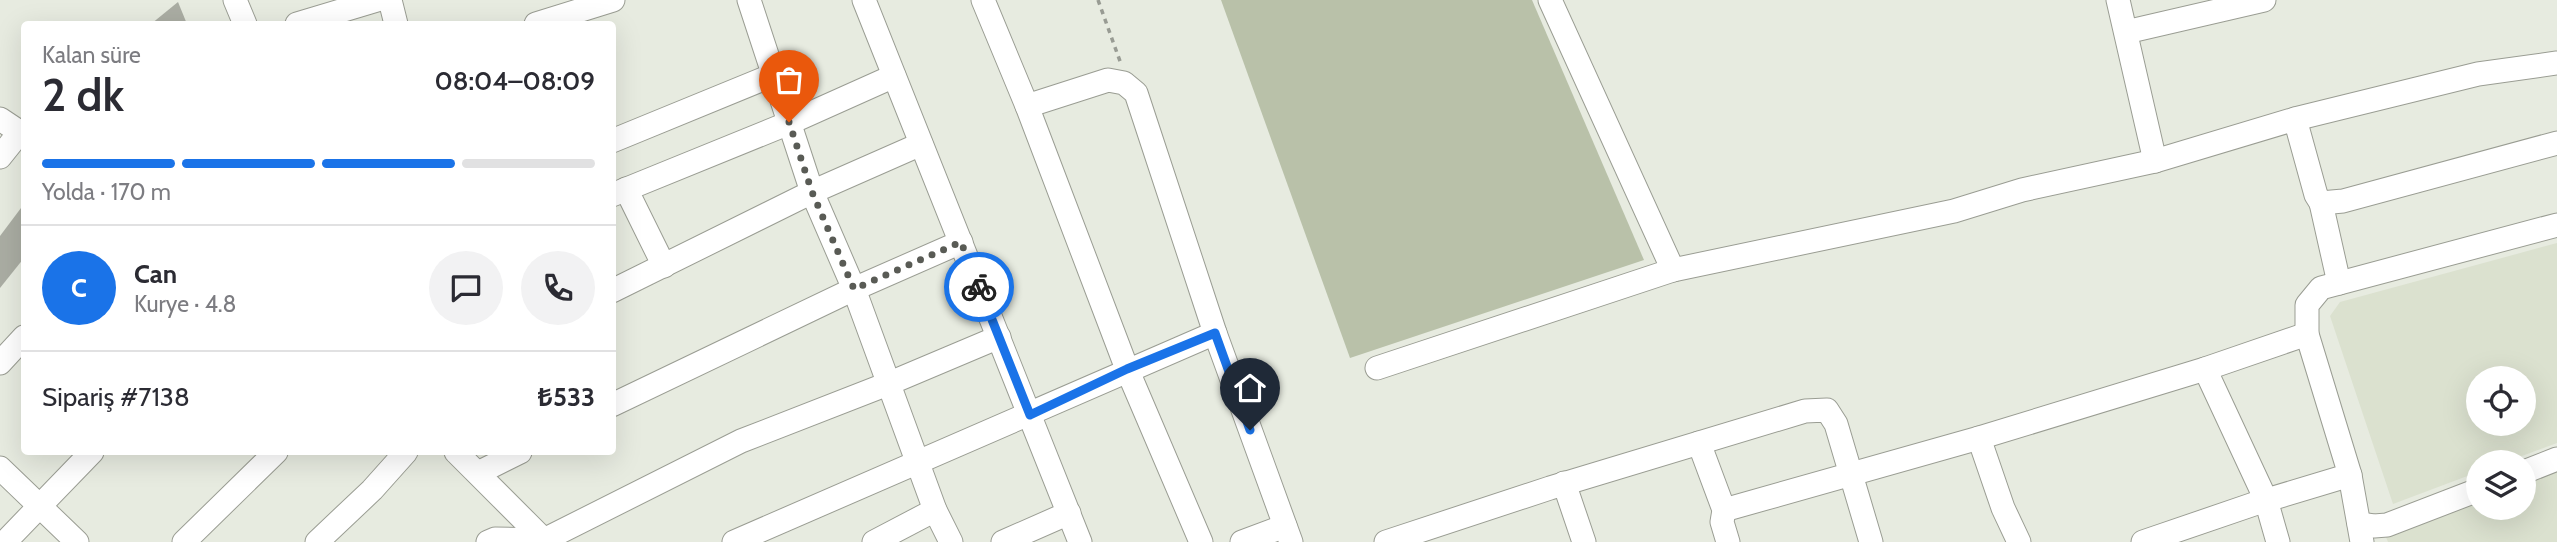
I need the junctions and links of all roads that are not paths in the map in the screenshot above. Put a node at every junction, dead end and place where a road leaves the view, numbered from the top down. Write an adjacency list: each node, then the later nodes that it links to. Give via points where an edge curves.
1 (235, 0): 12 (street)
2 (377, 0): 13 (street)
3 (390, 0): 14 (street)
4 (613, 0): 11 (street)
5 (749, 0): 18 (street)
6 (983, 0): 20 (street)
7 (1550, 0): 37 (street)
8 (2118, 0): 16 (street)
9 (2264, 0): 16 (street)
10 (869, 2): 19 (street)
11 (575, 6): 15 (street)
12 (244, 21)
13 (307, 21)
14 (395, 21)
15 (542, 21)
16 (2126, 32): 30 (street)
17 (2557, 63): 21 (street, via 2478,74)
18 (773, 75): 23 (street); 26 (street)
19 (894, 76): 23 (street); 28 (street)
20 (1027, 106): 41 (street, via 1101,81 1124,83 1139,99); 47 (street)
21 (2295, 119): 30 (street); 33 (street)
22 (0, 120): 24 (street)
23 (789, 122): 31 (street); 32 (street)
24 (21, 132)
25 (21, 134): 29 (street)
26 (616, 139)
27 (2557, 143): 33 (street)
28 (921, 144): 32 (street); 35 (street)
29 (0, 158)
30 (2155, 162): 37 (street, via 2022,190 1889,226)
31 (619, 192): 36 (street)
32 (812, 192): 36 (street); 40 (street)
33 (2321, 203): 38 (street)
34 (2557, 225): 38 (street)
35 (961, 242): 40 (street); 43 (street)
36 (663, 266): 39 (street)
37 (1673, 270): 46 (street)
38 (2339, 284): 42 (street, via 2321,288 2307,304)
39 (616, 289)
40 (854, 289): 49 (street); 50 (street)
41 (1215, 333): 47 (street); 74 (street)
42 (2307, 334): 48 (street); 65 (street)
43 (999, 337): 49 (street); 51 (street)
44 (21, 340): 45 (street)
45 (0, 363)
46 (1377, 368)
47 (1127, 369): 51 (street); 86 (street)
48 (2205, 369): 52 (street); 68 (street)
49 (890, 383): 60 (street); 75 (street, via 741,441)
50 (616, 403)
51 (1030, 415): 60 (street); 72 (street)
52 (1979, 438): 64 (street); 92 (street)
53 (1699, 443): 64 (street, via 1805,411 1827,410 1836,424); 66 (street); 71 (street)
54 (89, 455): 69 (street)
55 (273, 455): 78 (street)
56 (403, 455): 79 (street)
57 (459, 455): 63 (street)
58 (514, 455): 63 (street)
59 (2557, 459): 61 (street)
60 (919, 463): 70 (street); 81 (street)
61 (2536, 467)
62 (0, 468): 69 (street)
63 (478, 472): 75 (street)
64 (1851, 474): 71 (street); 91 (street)
65 (2350, 475): 68 (street); 73 (street)
66 (1564, 483): 88 (street); 89 (street)
67 (2466, 495): 73 (street)
68 (2266, 500): 93 (street); 94 (street)
69 (40, 506): 76 (street); 77 (street)
70 (935, 510): 82 (street); 83 (street)
71 (1724, 510): 90 (street)
72 (1069, 513): 84 (street); 85 (street)
73 (2360, 533)
74 (1288, 534): 87 (street)
75 (545, 541): 80 (street)
76 (5, 542)
77 (77, 542)
78 (184, 542)
79 (317, 542)
80 (488, 542)
81 (734, 542)
82 (874, 542)
83 (951, 542)
84 (1003, 542)
85 (1080, 542)
86 (1201, 542)
87 (1242, 542)
88 (1386, 542)
89 (1584, 542)
90 (1728, 542)
91 (1871, 542)
92 (2019, 542)
93 (2143, 542)
94 (2278, 542)

